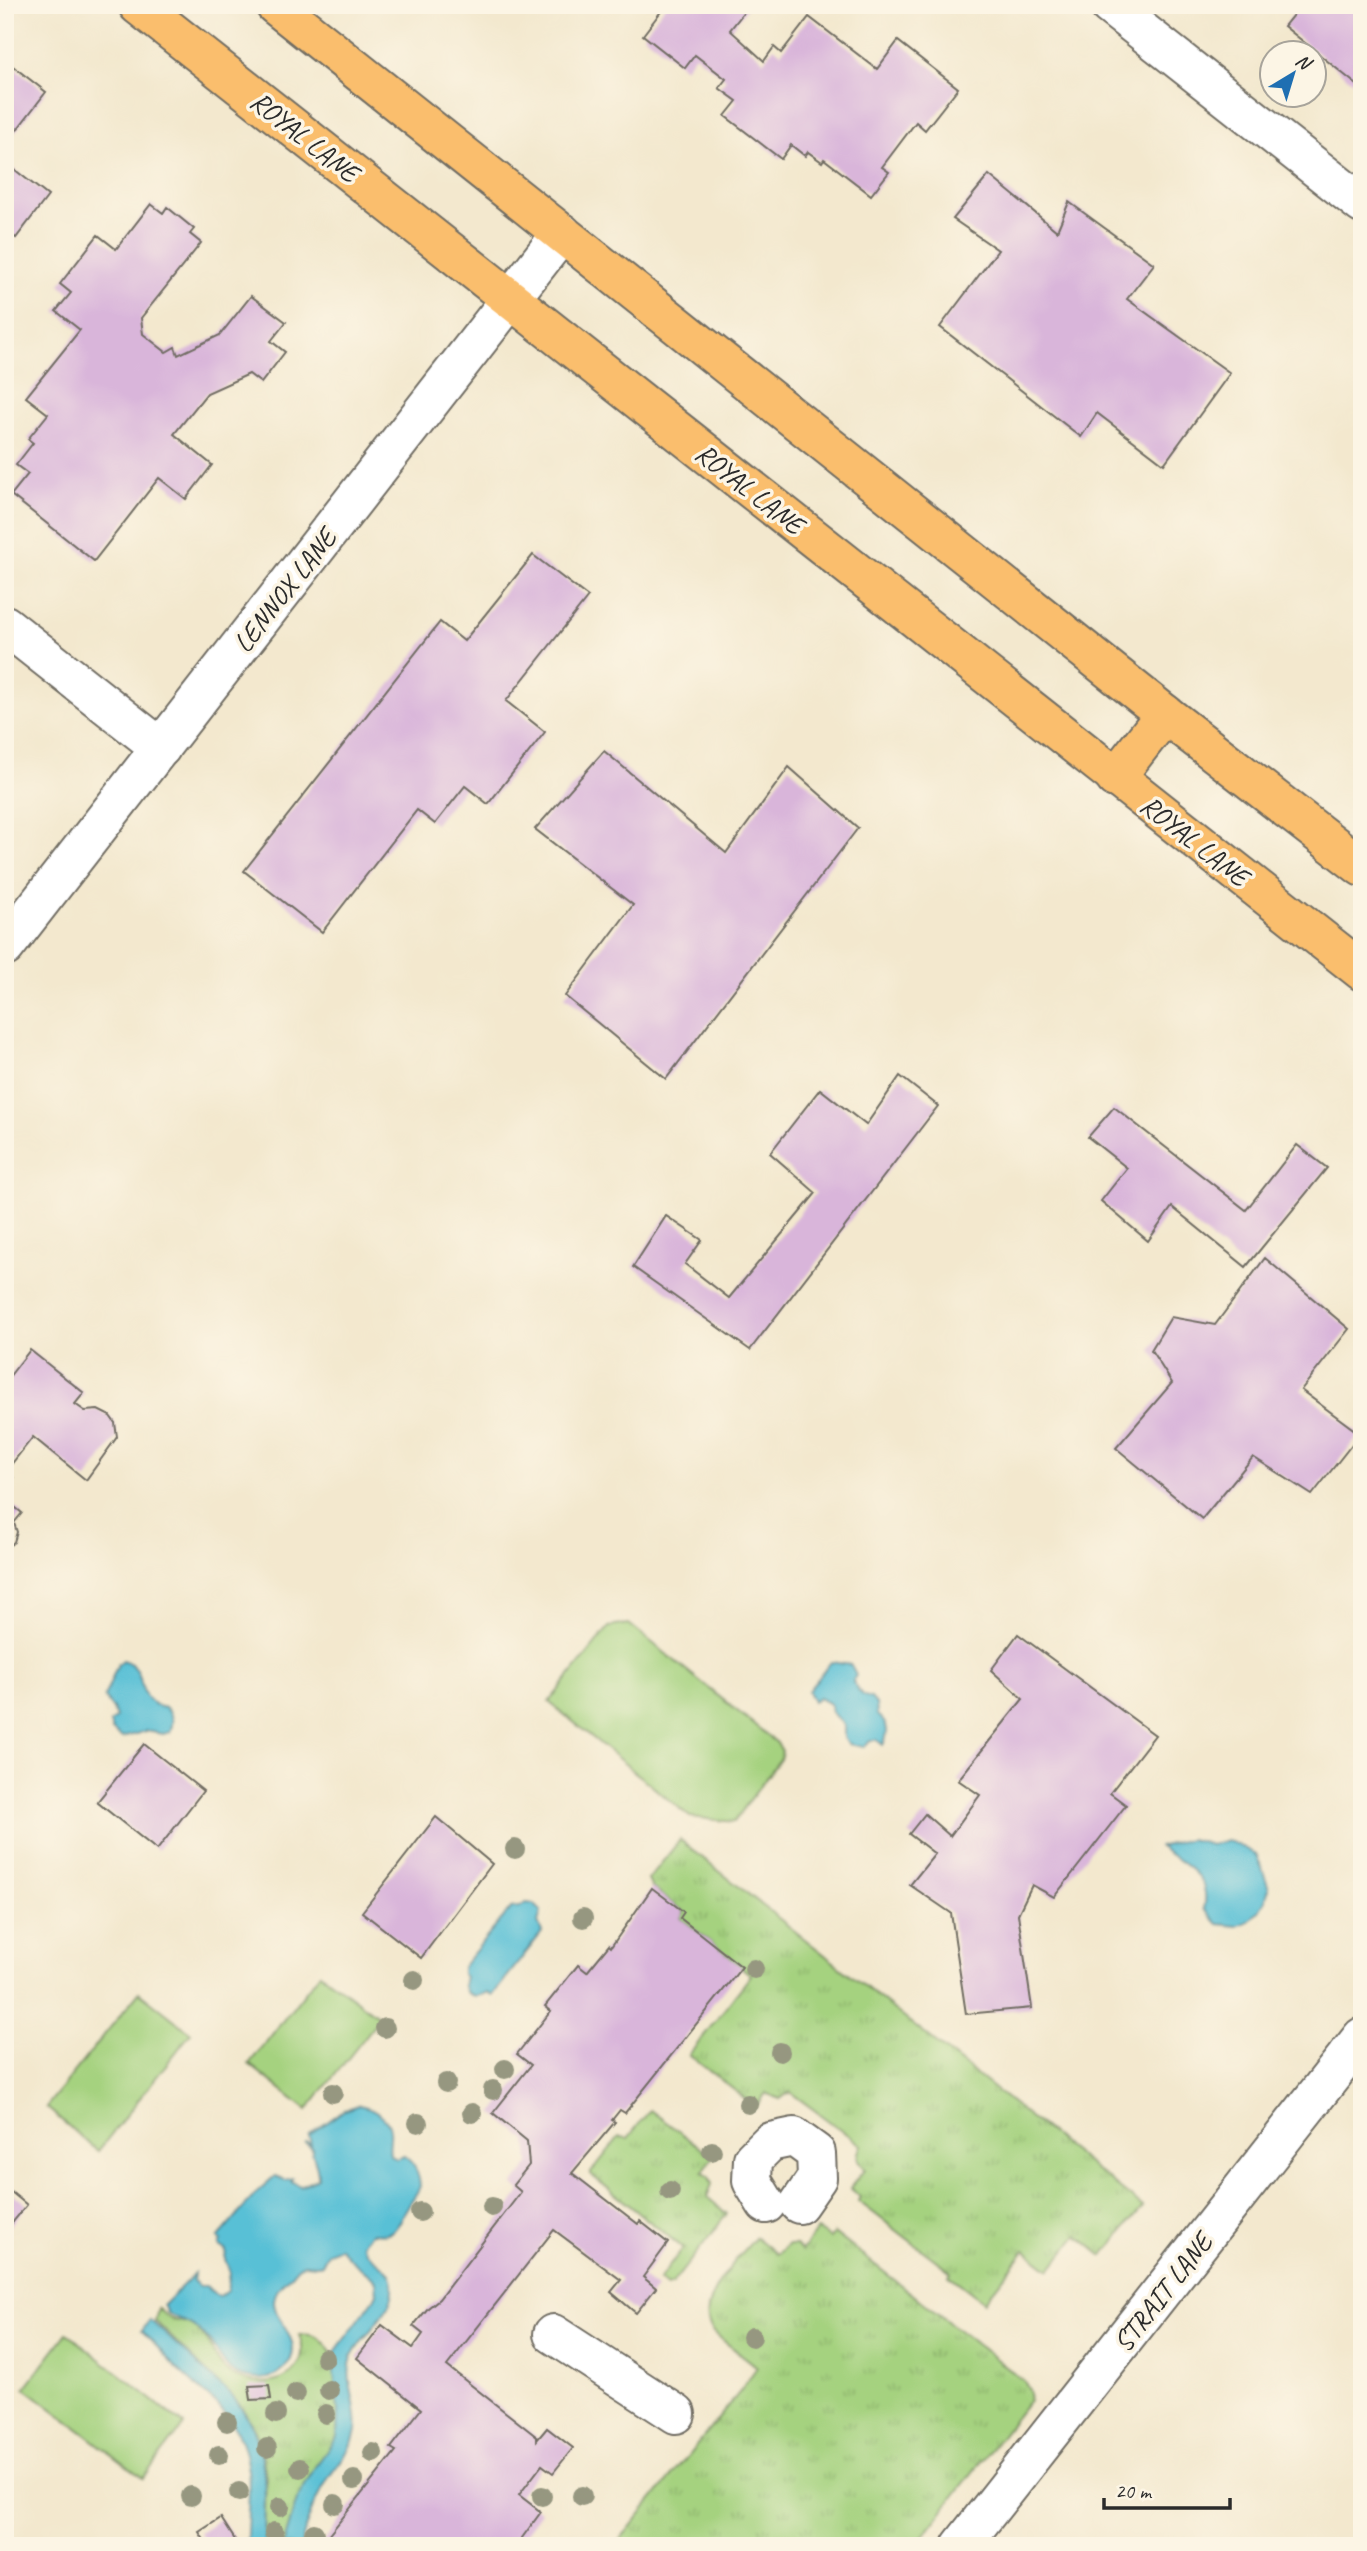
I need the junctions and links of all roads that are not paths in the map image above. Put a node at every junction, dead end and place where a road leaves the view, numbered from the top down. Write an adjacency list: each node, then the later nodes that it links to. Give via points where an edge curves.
1 (138, 5): 6 (main road, ROYAL LANE)
2 (275, 5): 5 (main road)
3 (1109, 5): 4 (street)
4 (1362, 204)
5 (562, 233): 6 (street, LENNOX LANE); 8 (main road)
6 (512, 299): 9 (street, LENNOX LANE); 10 (main road, ROYAL LANE)
7 (5, 625): 9 (street)
8 (1165, 714): 10 (main road); 11 (main road)
9 (161, 748): 12 (street, LENNOX LANE)
10 (1115, 778): 13 (main road, ROYAL LANE)
11 (1362, 867)
12 (5, 947)
13 (1362, 971)
14 (1362, 2037): 17 (street, STRAIT LANE)
15 (553, 2334): 16 (street)
16 (676, 2414)
17 (961, 2546)

